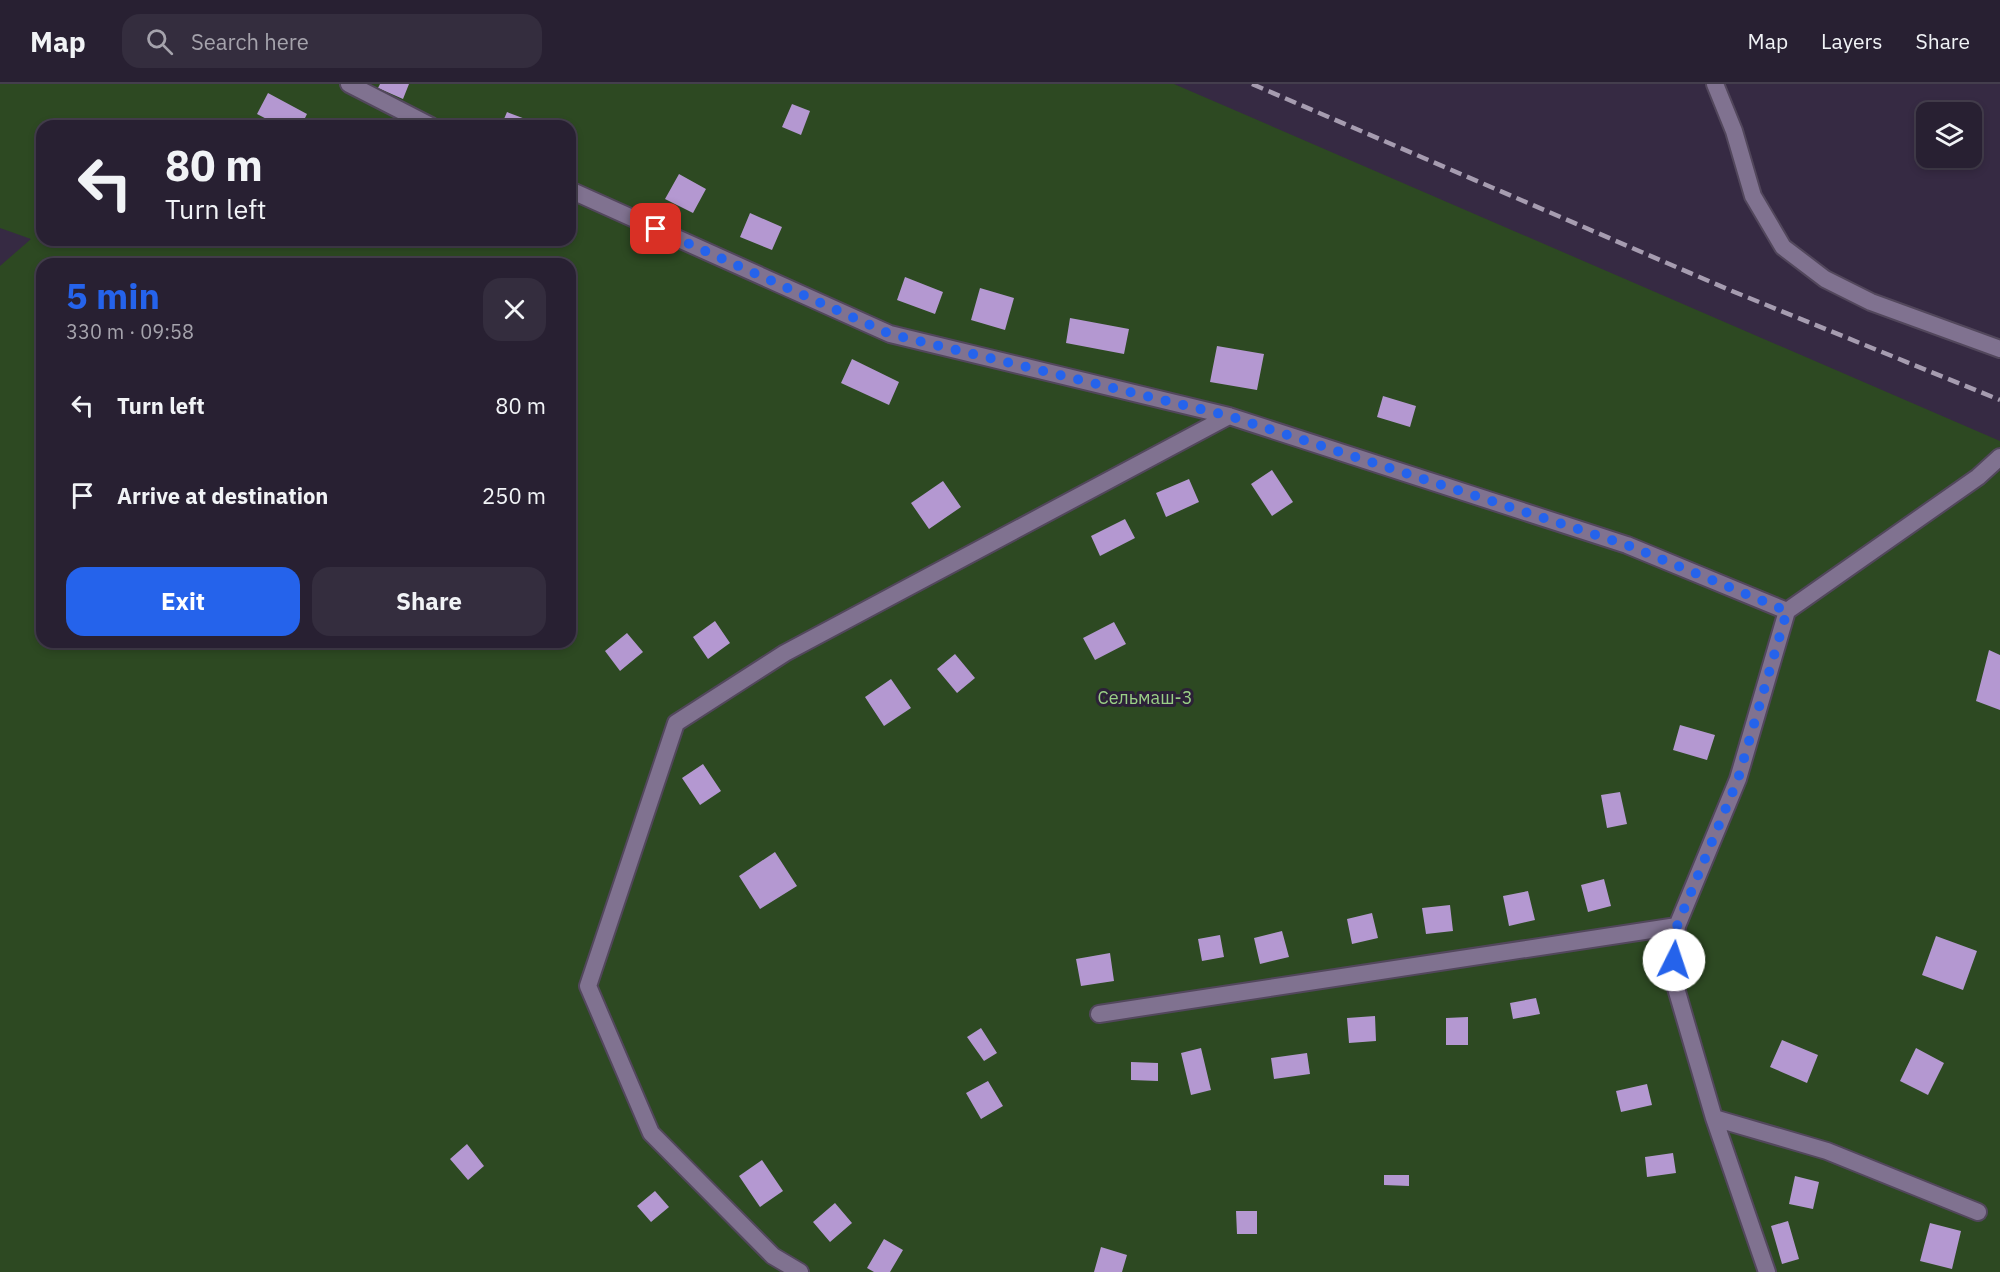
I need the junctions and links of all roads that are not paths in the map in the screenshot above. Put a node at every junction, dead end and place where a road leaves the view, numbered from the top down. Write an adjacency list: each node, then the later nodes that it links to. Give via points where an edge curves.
1 (349, 84): 3 (lane)
2 (1715, 84): 5 (lane, via 1753,195 1783,247 1825,279 1871,302)
3 (419, 120)
4 (576, 193): 6 (lane, via 890,334)
5 (2000, 349)
6 (1229, 416): 8 (lane, via 1627,545); 13 (lane, via 786,653 676,723 588,986 651,1132 773,1256)
7 (2000, 457): 8 (lane)
8 (1787, 611): 9 (lane, via 1738,779)
9 (1677, 926): 10 (lane); 11 (lane, via 1672,978)
10 (1099, 1014)
11 (1714, 1118): 12 (lane, via 1827,1151); 14 (lane)
12 (1978, 1212)
13 (800, 1272)
14 (1767, 1272)

